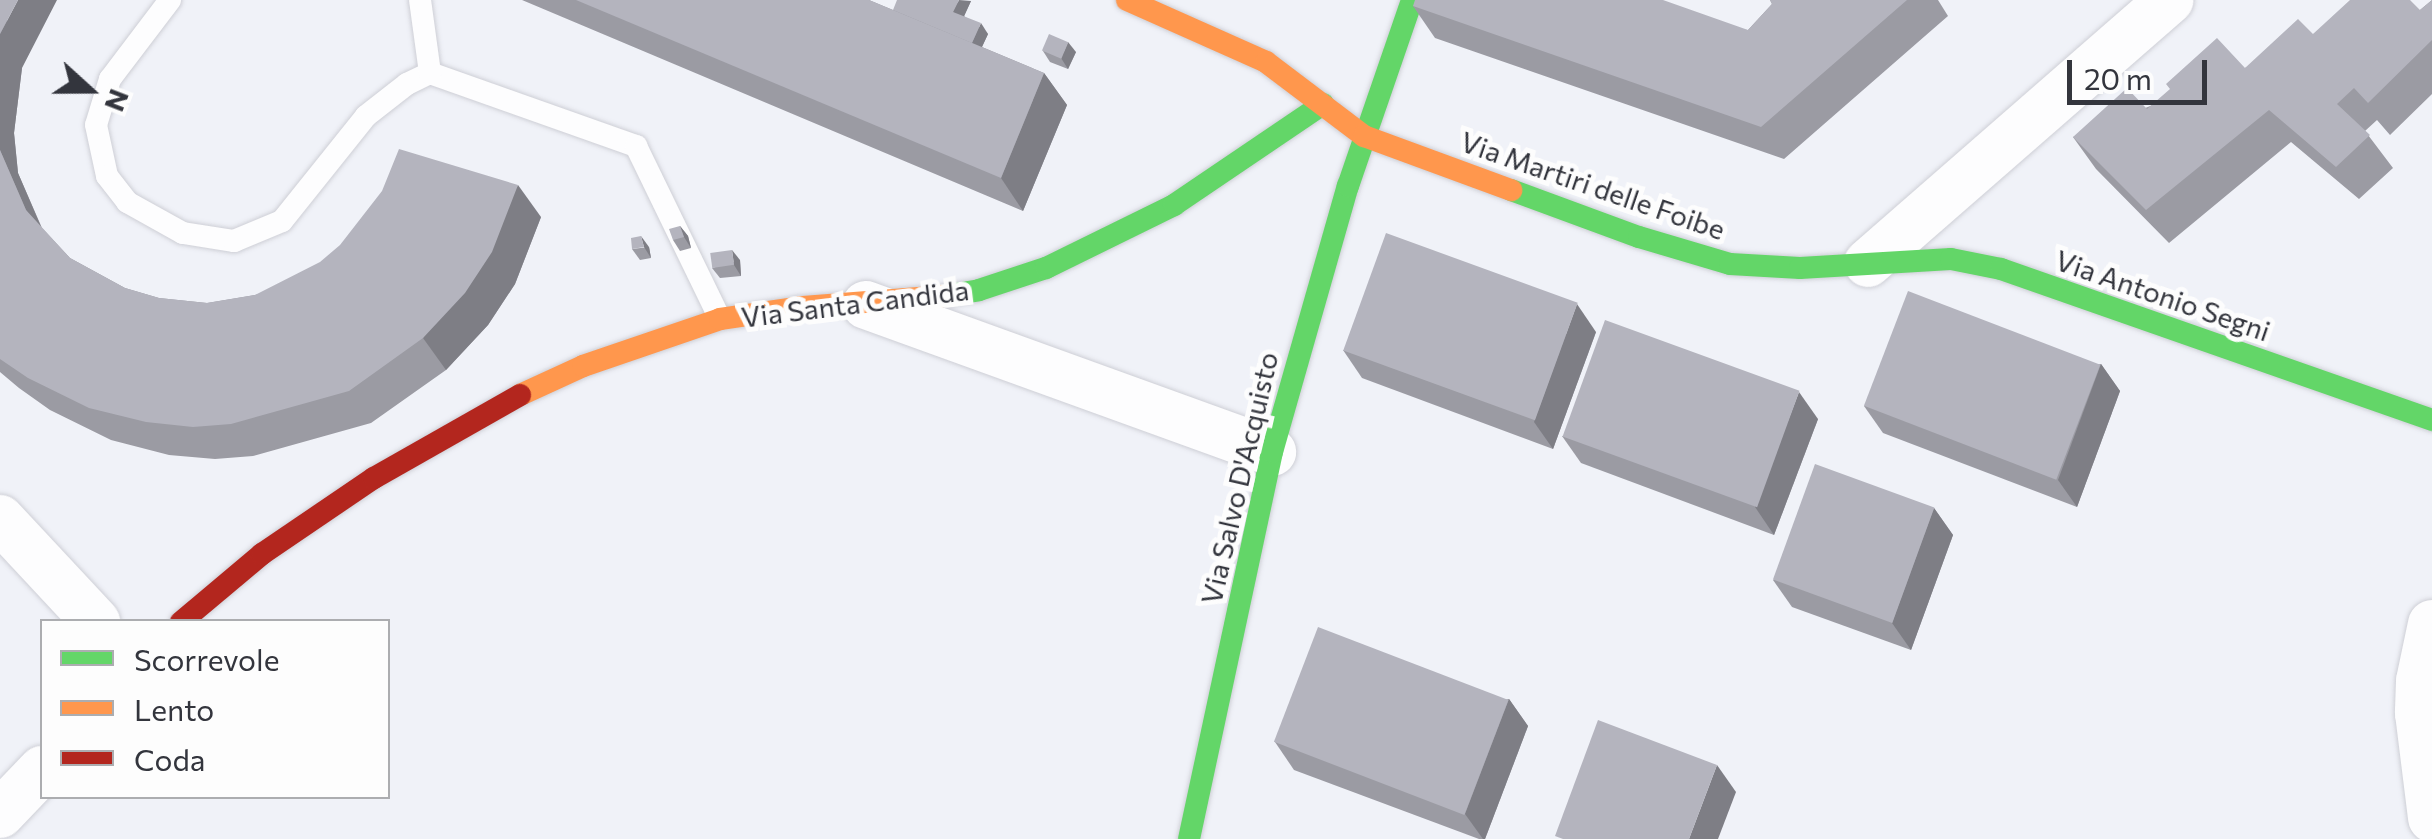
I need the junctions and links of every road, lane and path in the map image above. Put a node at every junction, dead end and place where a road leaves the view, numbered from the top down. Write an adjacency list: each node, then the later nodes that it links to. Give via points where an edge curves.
1 (170, 0): 6 (lane, via 110,80 96,125 107,176 127,202 183,233 234,241 282,221 366,116)
2 (420, 0): 6 (lane)
3 (1127, 0): 7 (street, Via Martiri delle Foibe, via 1266,62)
4 (1412, 0): 8 (street, Via Salvo D'Acquisto)
5 (2170, 0): 9 (street)
6 (430, 72): 11 (lane, via 636,146)
7 (1323, 104): 8 (street, Via Martiri delle Foibe); 10 (street, Via Santa Candida, via 1174,205 1046,268 980,290)
8 (1364, 136): 9 (street, Via Martiri delle Foibe, via 1730,264); 13 (street, Via Salvo D'Acquisto)
9 (1868, 263): 12 (street, Via Antonio Segni, via 1951,259 2001,270)
10 (862, 303): 11 (street, Via Santa Candida); 13 (street)
11 (720, 319): 16 (street, Via Santa Candida, via 583,366 488,410 262,554)
12 (2432, 420)
13 (1272, 452): 21 (street, Via Salvo D'Acquisto)
14 (0, 519): 15 (street)
15 (93, 619)
16 (185, 619)
17 (2432, 624): 20 (street, via 2419,713)
18 (40, 772): 19 (street)
19 (0, 814)
20 (2432, 818)
21 (1190, 839)

